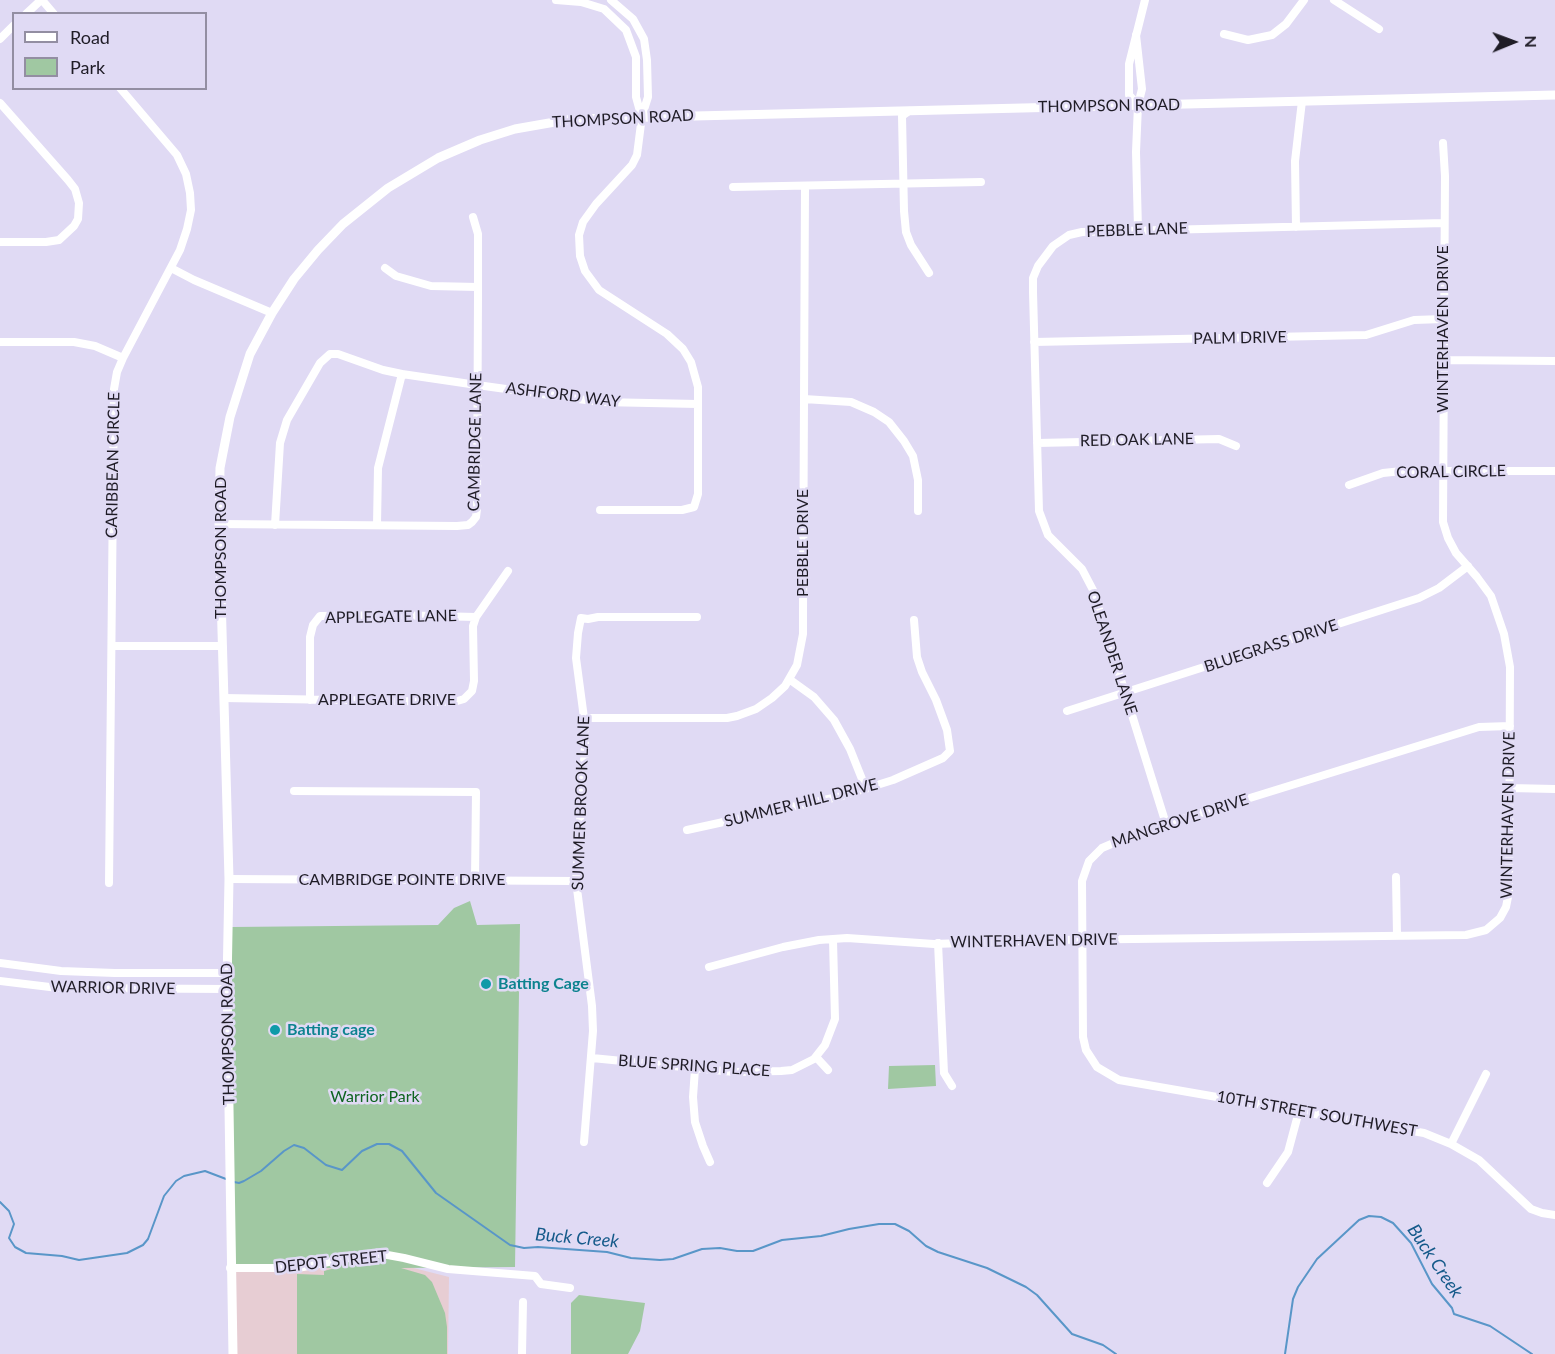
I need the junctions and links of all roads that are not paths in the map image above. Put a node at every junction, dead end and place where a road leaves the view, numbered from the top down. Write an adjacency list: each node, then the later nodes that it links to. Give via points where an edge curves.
1 (42, 0): 7 (street); 8 (street)
2 (556, 0): 20 (street, via 604,9 626,30 636,57 636,97)
3 (611, 0): 20 (street, via 633,19 644,39 648,97)
4 (1145, 0): 12 (street)
5 (1304, 0): 11 (street, via 1272,35 1248,40)
6 (1334, 0): 10 (street)
7 (28, 12)
8 (52, 12)
9 (12, 27): 13 (street)
10 (1379, 29)
11 (1224, 34)
12 (1136, 35): 18 (street, via 1143,89); 18 (street, via 1129,64 1129,95)
13 (0, 39)
14 (122, 90): 31 (street, CARIBBEAN CIRCLE, via 168,144 186,174 190,218)
15 (1555, 94): 16 (street, THOMPSON ROAD)
16 (1302, 101): 18 (street, THOMPSON ROAD); 28 (street, via 1295,161)
17 (0, 103): 30 (street, via 68,180 79,203 78,219 59,240)
18 (1138, 105): 19 (street, THOMPSON ROAD); 29 (street)
19 (911, 110): 20 (street, THOMPSON ROAD); 23 (street, via 902,116)
20 (642, 116): 35 (street, THOMPSON ROAD, via 551,122 498,134 438,158 387,188 343,224 307,262); 45 (street, via 637,155 583,222 580,256 599,290 667,334 683,349 697,379)
21 (1443, 143): 27 (street, WINTERHAVEN DRIVE)
22 (981, 182): 23 (street)
23 (903, 185): 24 (street); 33 (street, via 908,237)
24 (805, 186): 25 (street); 44 (street, PEBBLE DRIVE)
25 (733, 187)
26 (472, 217): 34 (street, CAMBRIDGE LANE, via 478,234)
27 (1444, 223): 28 (street, PEBBLE LANE); 36 (street, WINTERHAVEN DRIVE)
28 (1296, 226): 29 (street, PEBBLE LANE)
29 (1138, 229): 38 (street, PEBBLE LANE, via 1075,233 1047,251 1033,278)
30 (0, 242)
31 (171, 268): 35 (street); 39 (street, CARIBBEAN CIRCLE)
32 (385, 268): 34 (street, via 396,276 425,285)
33 (929, 273)
34 (478, 287): 43 (street, CAMBRIDGE LANE)
35 (272, 313): 54 (street, THOMPSON ROAD, via 250,354 230,417 220,468)
36 (1443, 319): 38 (street, PALM DRIVE, via 1414,320 1366,334); 40 (street, WINTERHAVEN DRIVE)
37 (0, 342): 39 (street, via 74,342)
38 (1035, 342): 46 (street, PEBBLE LANE)
39 (123, 358): 62 (street, CARIBBEAN CIRCLE, via 115,381 112,410)
40 (1443, 360): 41 (street); 48 (street, WINTERHAVEN DRIVE)
41 (1555, 361)
42 (402, 374): 43 (street, ASHFORD WAY); 55 (street, ASHFORD WAY, via 338,354 324,357 287,420 282,437); 56 (street, via 378,468)
43 (477, 385): 45 (street, ASHFORD WAY, via 600,402); 56 (street, CAMBRIDGE LANE, via 476,517 468,525)
44 (804, 399): 53 (street, via 851,402 889,422 913,456); 64 (street, PEBBLE DRIVE, via 803,634 797,665)
45 (698, 404): 52 (street, via 698,494 694,507)
46 (1036, 443): 47 (street, RED OAK LANE, via 1219,439); 51 (street, PEBBLE LANE)
47 (1236, 446)
48 (1442, 470): 49 (street, CORAL CIRCLE); 50 (street, CORAL CIRCLE, via 1383,473); 57 (street, WINTERHAVEN DRIVE, via 1445,530 1456,553)
49 (1555, 471)
50 (1349, 484)
51 (1038, 495): 65 (street, OLEANDER LANE, via 1048,536 1082,569 1093,590)
52 (600, 510)
53 (918, 511)
54 (219, 524): 55 (street, CAMBRIDGE LANE); 63 (street, THOMPSON ROAD)
55 (275, 525): 56 (street, CAMBRIDGE LANE)
56 (377, 525)
57 (1468, 566): 65 (street, BLUEGRASS DRIVE, via 1419,598); 70 (street, WINTERHAVEN DRIVE, via 1491,596 1504,634 1510,667)
58 (508, 571): 60 (street)
59 (697, 617): 69 (street, SUMMER BROOK LANE, via 581,618 576,658)
60 (476, 618): 67 (street, APPLEGATE DRIVE, via 474,681 465,699); 67 (street, APPLEGATE LANE, via 320,616 310,637)
61 (914, 620): 72 (street, SUMMER HILL DRIVE, via 917,657 947,730 950,751 940,760)
62 (112, 646): 63 (street); 81 (street, CARIBBEAN CIRCLE)
63 (222, 646): 66 (street, THOMPSON ROAD)
64 (789, 679): 69 (street, PEBBLE DRIVE, via 765,704 727,718); 72 (street, via 834,720)
65 (1125, 691): 68 (street, BLUEGRASS DRIVE); 75 (street, OLEANDER LANE)
66 (224, 699): 67 (street, APPLEGATE DRIVE); 78 (street, THOMPSON ROAD)
67 (310, 700)
68 (1067, 711)
69 (584, 718): 80 (street, SUMMER BROOK LANE, via 585,760)
70 (1510, 726): 71 (street, WINTERHAVEN DRIVE); 75 (street, MANGROVE DRIVE, via 1479,727)
71 (1510, 788): 73 (street); 82 (street, WINTERHAVEN DRIVE, via 1509,892 1500,918 1486,930 1466,935)
72 (866, 789): 76 (street, SUMMER HILL DRIVE)
73 (1555, 789)
74 (294, 791): 79 (street, via 476,792)
75 (1166, 824): 84 (street, MANGROVE DRIVE, via 1112,843 1093,856 1082,881)
76 (687, 830)
77 (1396, 877): 82 (street)
78 (229, 879): 79 (street, CAMBRIDGE POINTE DRIVE); 88 (street, THOMPSON ROAD)
79 (475, 880): 80 (street, CAMBRIDGE POINTE DRIVE)
80 (576, 881): 92 (street, SUMMER BROOK LANE, via 592,1006)
81 (109, 883)
82 (1396, 935): 84 (street, WINTERHAVEN DRIVE)
83 (833, 940): 85 (street, WINTERHAVEN DRIVE); 87 (street, WINTERHAVEN DRIVE, via 804,942); 91 (street, via 835,1019 825,1046)
84 (1081, 940): 85 (street, WINTERHAVEN DRIVE); 96 (street, MANGROVE DRIVE, via 1086,1050 1096,1066)
85 (938, 943): 97 (street, via 944,1073)
86 (0, 963): 88 (street, WARRIOR DRIVE, via 62,971)
87 (709, 967)
88 (227, 973): 90 (street, THOMPSON ROAD)
89 (0, 981): 90 (street, WARRIOR DRIVE, via 58,988)
90 (227, 989): 104 (street, THOMPSON ROAD)
91 (816, 1057): 93 (street, BLUE SPRING PLACE, via 792,1070); 94 (street)
92 (592, 1058): 93 (street, BLUE SPRING PLACE); 99 (street, SUMMER BROOK LANE)
93 (695, 1069): 101 (street, via 695,1122)
94 (828, 1070)
95 (1486, 1074): 100 (street)
96 (1125, 1081): 98 (street, 10TH STREET SOUTHWEST)
97 (952, 1086)
98 (1299, 1111): 100 (street, 10TH STREET SOUTHWEST, via 1424,1133); 102 (street, via 1288,1152)
99 (584, 1142)
100 (1450, 1144): 103 (street, 10TH STREET SOUTHWEST, via 1492,1171 1532,1209)
101 (710, 1162)
102 (1267, 1183)
103 (1555, 1215)
104 (230, 1268): 105 (street, DEPOT STREET, via 304,1268 382,1254 447,1269 535,1276 541,1284); 107 (street, THOMPSON ROAD)
105 (570, 1287)
106 (523, 1302): 108 (street)
107 (233, 1354)
108 (522, 1354)

